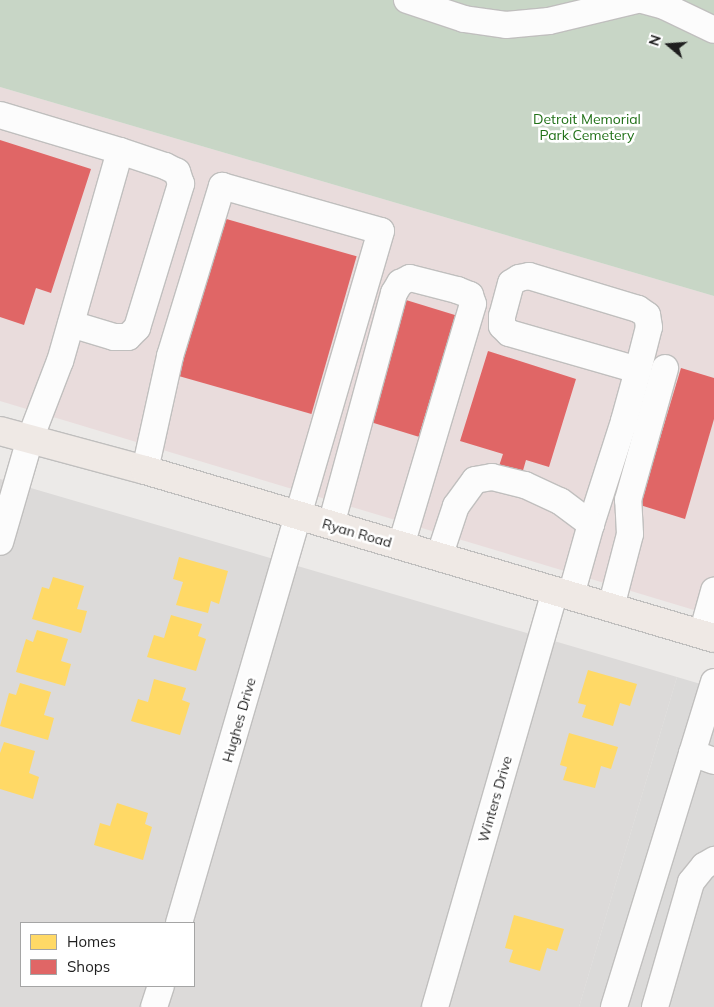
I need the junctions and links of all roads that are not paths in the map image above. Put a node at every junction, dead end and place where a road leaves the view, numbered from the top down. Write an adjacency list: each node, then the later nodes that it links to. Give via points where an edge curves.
1 (407, 0): 2 (street, via 464,19 506,25 549,21)
2 (637, 0)
3 (642, 0): 4 (street, via 664,6)
4 (714, 30)
5 (0, 115): 6 (street)
6 (120, 151): 7 (street); 7 (street, via 177,172 181,184 137,328 128,337 114,337)
7 (71, 324): 11 (street)
8 (665, 368): 21 (street, via 628,500 630,534)
9 (638, 370): 9 (street, Winters Drive, via 649,326 647,315 638,309 529,276 512,283 502,316 502,326 510,333); 14 (street, Winters Drive)
10 (0, 431): 11 (main road, Ryan Road)
11 (30, 440): 12 (main road, Ryan Road); 16 (street)
12 (145, 470): 13 (main road, Ryan Road); 13 (street, Hughes Drive, via 170,356 222,186 381,231)
13 (299, 516): 15 (main road, Ryan Road); 26 (street, Hughes Drive)
14 (591, 524): 18 (street, via 560,501 525,485 492,477 475,480 456,506); 20 (street, Winters Drive)
15 (331, 525): 17 (main road, Ryan Road); 17 (street, via 389,309 400,283 410,278 470,295 473,304)
16 (0, 542)
17 (400, 546): 18 (main road, Ryan Road)
18 (438, 557): 20 (main road, Ryan Road)
19 (714, 591): 22 (street)
20 (563, 593): 21 (main road, Ryan Road); 29 (street, Winters Drive)
21 (611, 607): 22 (main road, Ryan Road)
22 (708, 636)
23 (714, 682): 24 (street)
24 (703, 757): 30 (street)
25 (714, 860): 31 (street, via 704,866 691,882)
26 (179, 922)
27 (161, 987): 28 (street)
28 (154, 1007)
29 (435, 1007)
30 (614, 1007)
31 (655, 1007)

